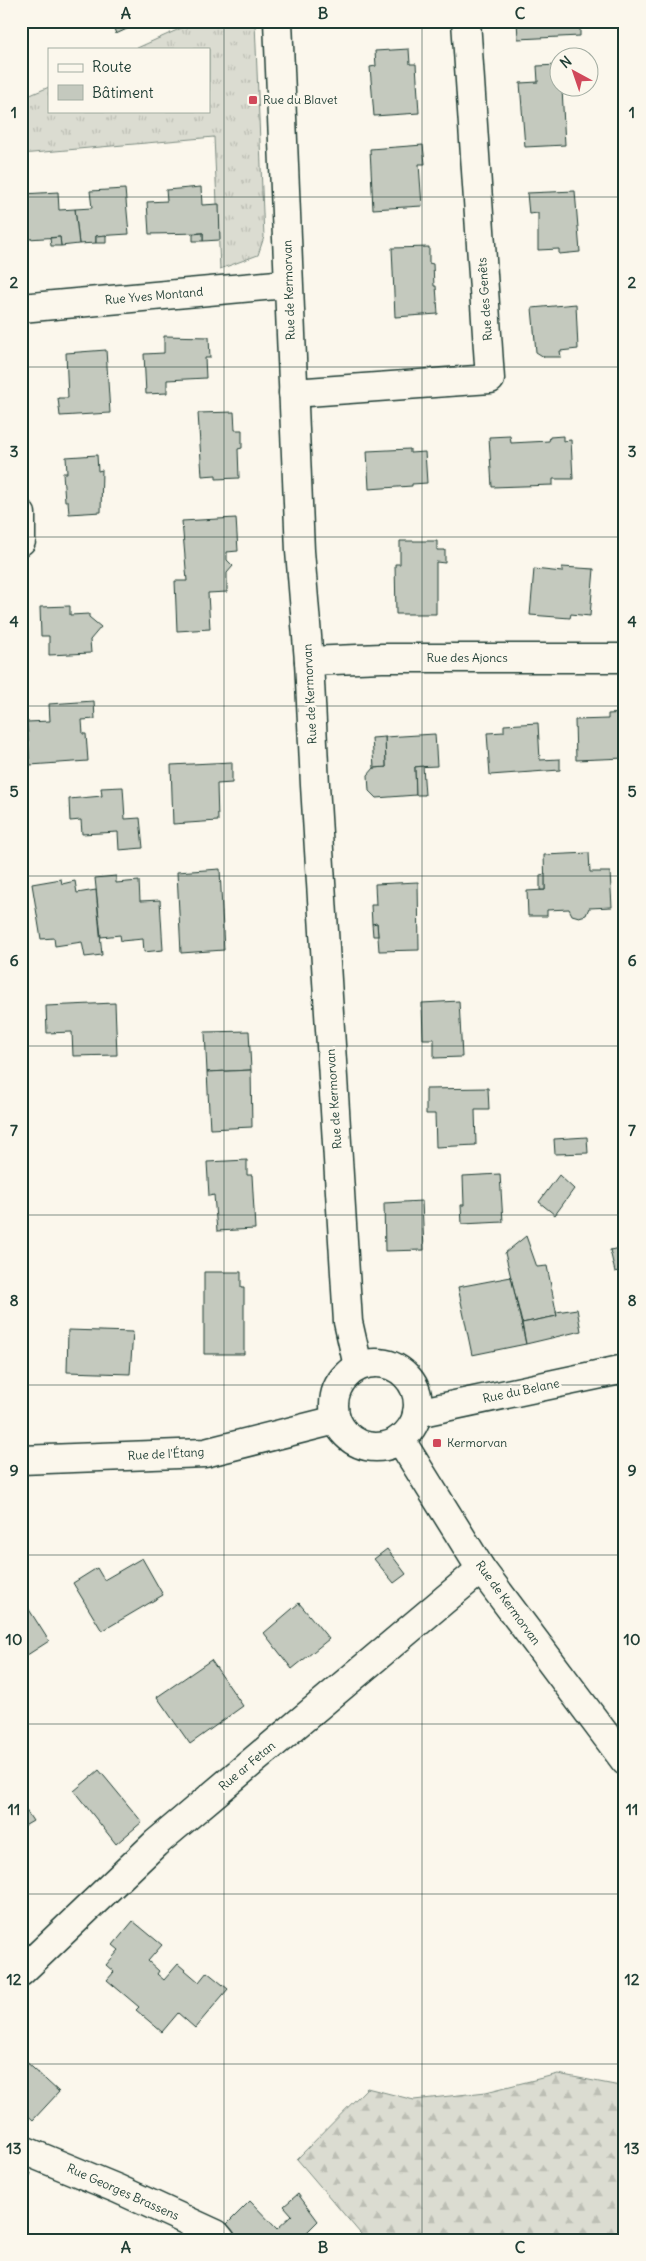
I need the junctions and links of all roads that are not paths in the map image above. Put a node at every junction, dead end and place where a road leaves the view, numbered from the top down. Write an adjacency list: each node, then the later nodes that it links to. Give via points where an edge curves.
1 (278, 21): 3 (street, Rue de Kermorvan)
2 (466, 21): 5 (street, Rue des Genêts, via 490,379)
3 (288, 284): 4 (street, Rue Yves Montand); 5 (street, Rue de Kermorvan)
4 (21, 308)
5 (293, 393): 9 (street, Rue de Kermorvan, via 300,551)
6 (21, 514): 7 (street)
7 (21, 541)
8 (625, 658): 9 (street, Rue des Ajoncs)
9 (310, 661): 10 (street, Rue de Kermorvan, via 348,1322)
10 (358, 1366): 12 (street, via 384,1363 396,1368 414,1387); 13 (street, via 336,1389)
11 (625, 1369): 12 (street, Rue du Belane)
12 (417, 1413): 14 (street, via 411,1428)
13 (336, 1420): 14 (street, via 344,1433 356,1442 386,1446); 15 (street, Rue de l'Étang, via 205,1453)
14 (400, 1439): 16 (street, Rue de Kermorvan)
15 (21, 1460)
16 (481, 1569): 17 (street, Rue de Kermorvan); 18 (street, Rue ar Fetan, via 156,1843)
17 (625, 1761)
18 (21, 1972)
19 (21, 2149): 20 (street, Rue Georges Brassens, via 118,2189 216,2234)
20 (221, 2240)

